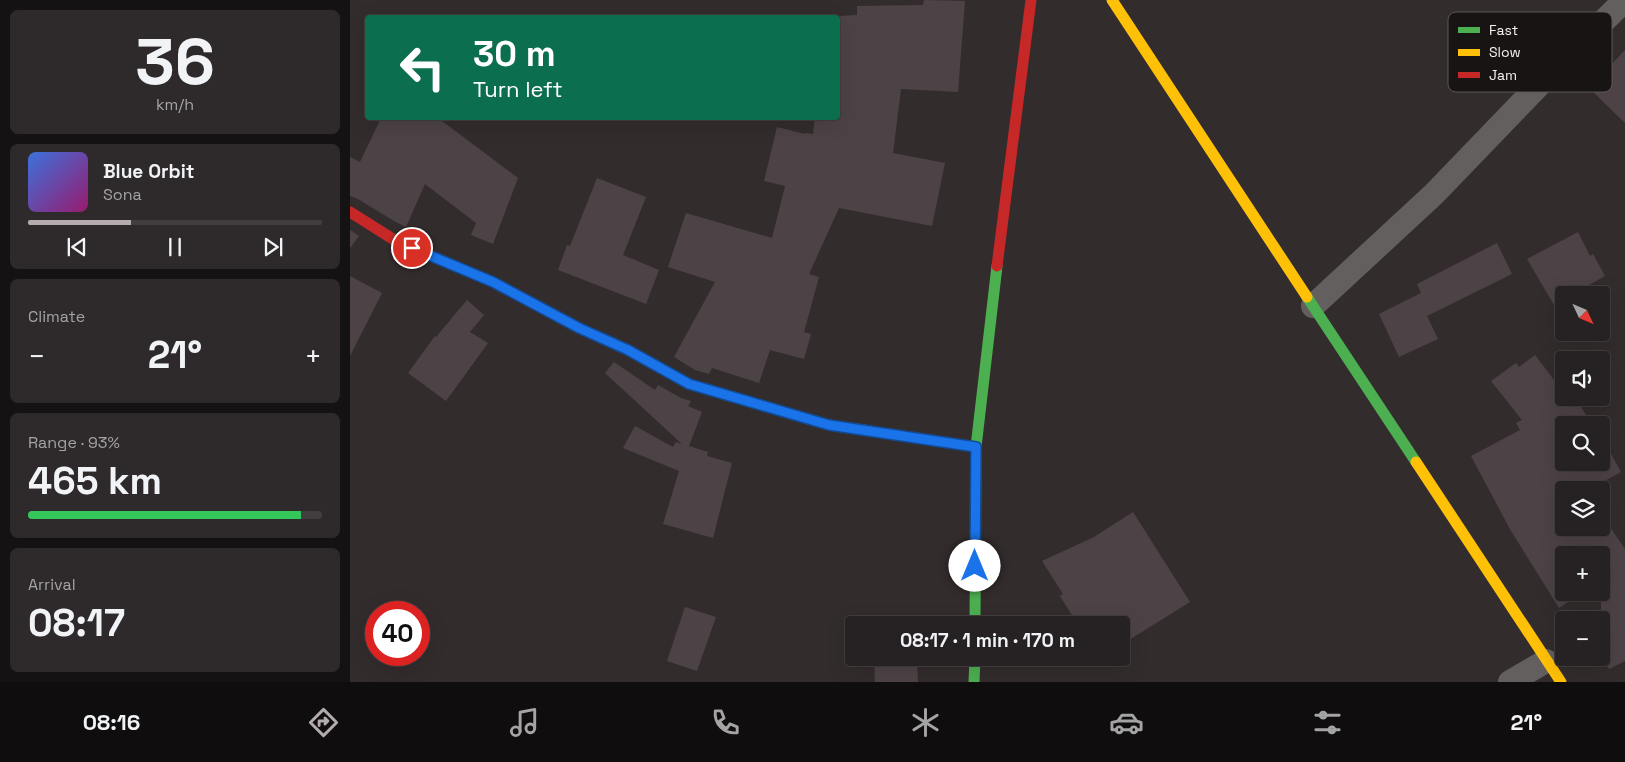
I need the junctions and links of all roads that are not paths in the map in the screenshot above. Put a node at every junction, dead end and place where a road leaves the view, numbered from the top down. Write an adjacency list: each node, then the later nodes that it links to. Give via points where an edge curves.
1 (1031, 0): 8 (street)
2 (1112, 0): 7 (street)
3 (1624, 0): 4 (street)
4 (1612, 12)
5 (1532, 92): 7 (street, via 1434,194)
6 (350, 212): 8 (street, via 396,241 493,282 689,384 829,425)
7 (1313, 306): 10 (street)
8 (976, 447): 9 (street)
9 (975, 616)
10 (1546, 661): 13 (street); 14 (street)
11 (974, 666): 12 (street)
12 (974, 682)
13 (1510, 682)
14 (1561, 682)

